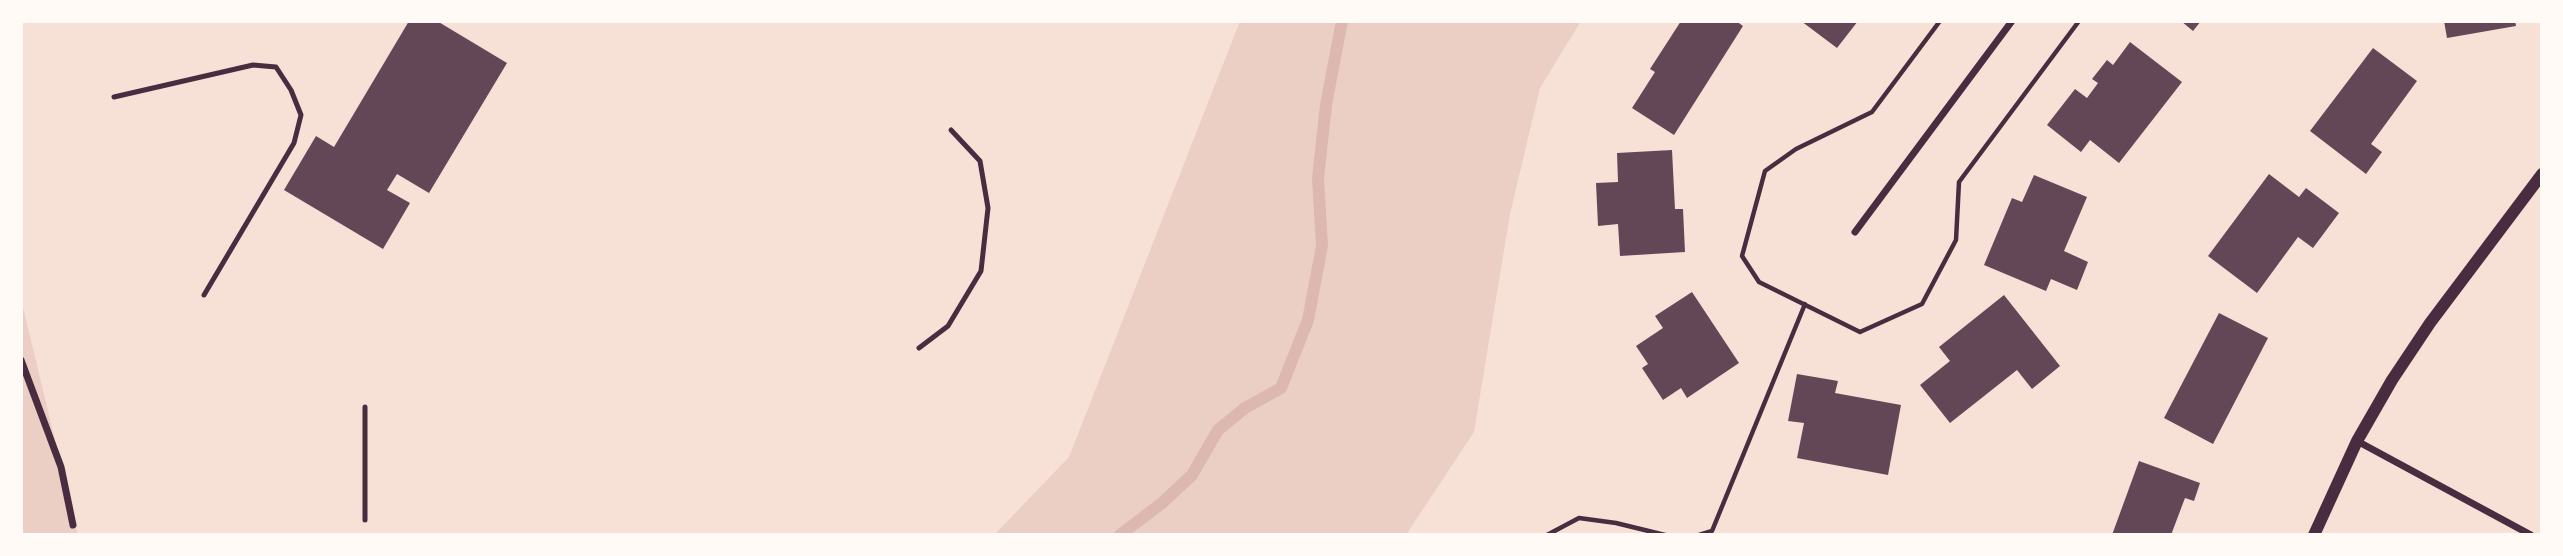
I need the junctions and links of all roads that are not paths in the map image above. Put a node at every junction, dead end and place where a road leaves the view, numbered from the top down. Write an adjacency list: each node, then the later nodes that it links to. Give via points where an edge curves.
1 (2012, 21): 5 (street)
2 (114, 97): 6 (lane, via 253,65 276,67 291,90 301,115 295,143)
3 (951, 130): 7 (lane, via 980,160 988,208 981,271 948,326)
4 (2542, 174): 10 (street, via 2430,323)
5 (1855, 232)
6 (204, 295)
7 (919, 348)
8 (21, 360): 12 (street, via 61,467)
9 (365, 407): 11 (lane)
10 (2357, 441): 13 (street); 14 (street)
11 (365, 520)
12 (73, 525)
13 (2314, 535)
14 (2531, 535)

